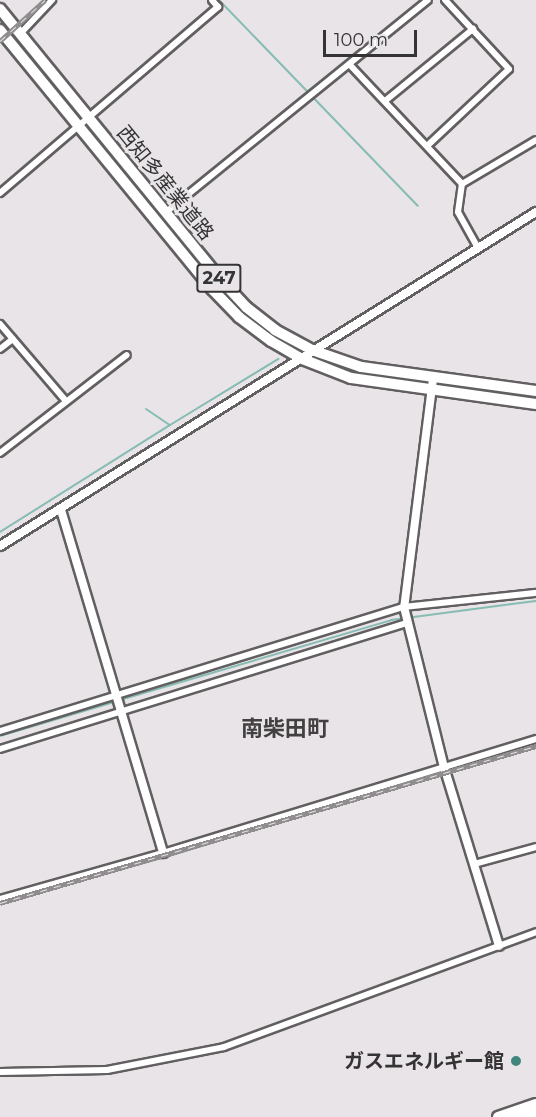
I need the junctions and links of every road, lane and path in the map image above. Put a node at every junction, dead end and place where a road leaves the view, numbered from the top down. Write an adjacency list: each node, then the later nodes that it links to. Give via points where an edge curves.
1 (52, 0): 8 (street)
2 (212, 0): 11 (street, via 218,6)
3 (428, 0): 9 (street)
4 (445, 0): 6 (street)
5 (0, 9): 8 (main road, 西知多産業道路 / 247)
6 (473, 29): 10 (street); 14 (street, via 509,69)
7 (0, 30): 12 (main road, 西知多産業道路 / 247)
8 (20, 34): 11 (main road, 西知多産業道路 / 247)
9 (350, 65): 10 (street); 17 (street)
10 (385, 101): 14 (street)
11 (90, 119): 12 (street); 17 (main road, 西知多産業道路 / 247)
12 (79, 126): 16 (street); 19 (main road, 西知多産業道路 / 247)
13 (536, 140): 15 (street)
14 (427, 146): 15 (street)
15 (462, 184): 20 (street, via 458,212)
16 (0, 193)
17 (166, 212): 19 (street); 24 (main road, 西知多産業道路 / 247, via 246,307)
18 (536, 212): 20 (street)
19 (156, 221): 26 (main road, 西知多産業道路 / 247, via 239,317)
20 (478, 248): 24 (street)
21 (0, 324): 22 (street)
22 (13, 339): 23 (street); 30 (street)
23 (0, 349)
24 (312, 350): 26 (street); 27 (main road, 西知多産業道路 / 247, via 361,367)
25 (127, 355): 30 (street)
26 (300, 358): 29 (main road, 西知多産業道路 / 247, via 351,378); 33 (street)
27 (433, 379): 28 (main road, 西知多産業道路 / 247); 29 (street)
28 (536, 391)
29 (431, 392): 31 (main road, 西知多産業道路 / 247); 36 (street)
30 (66, 401): 32 (street)
31 (536, 404)
32 (0, 453)
33 (60, 510): 34 (street); 38 (street)
34 (0, 546)
35 (536, 593): 36 (street)
36 (404, 607): 37 (street); 38 (street)
37 (408, 624): 39 (street); 43 (street)
38 (116, 697): 39 (street); 40 (street)
39 (121, 713): 42 (street); 45 (street)
40 (0, 731)
41 (536, 739): 43 (street)
42 (0, 749)
43 (444, 767): 45 (street); 46 (street)
44 (536, 847): 46 (street)
45 (162, 853): 47 (street)
46 (474, 864): 49 (street)
47 (0, 899)
48 (536, 932): 49 (street)
49 (499, 946): 50 (street, via 224,1047 106,1070)
50 (0, 1072)
51 (536, 1104): 53 (main road)
52 (536, 1111): 54 (highway)
53 (498, 1117)
54 (516, 1117)

